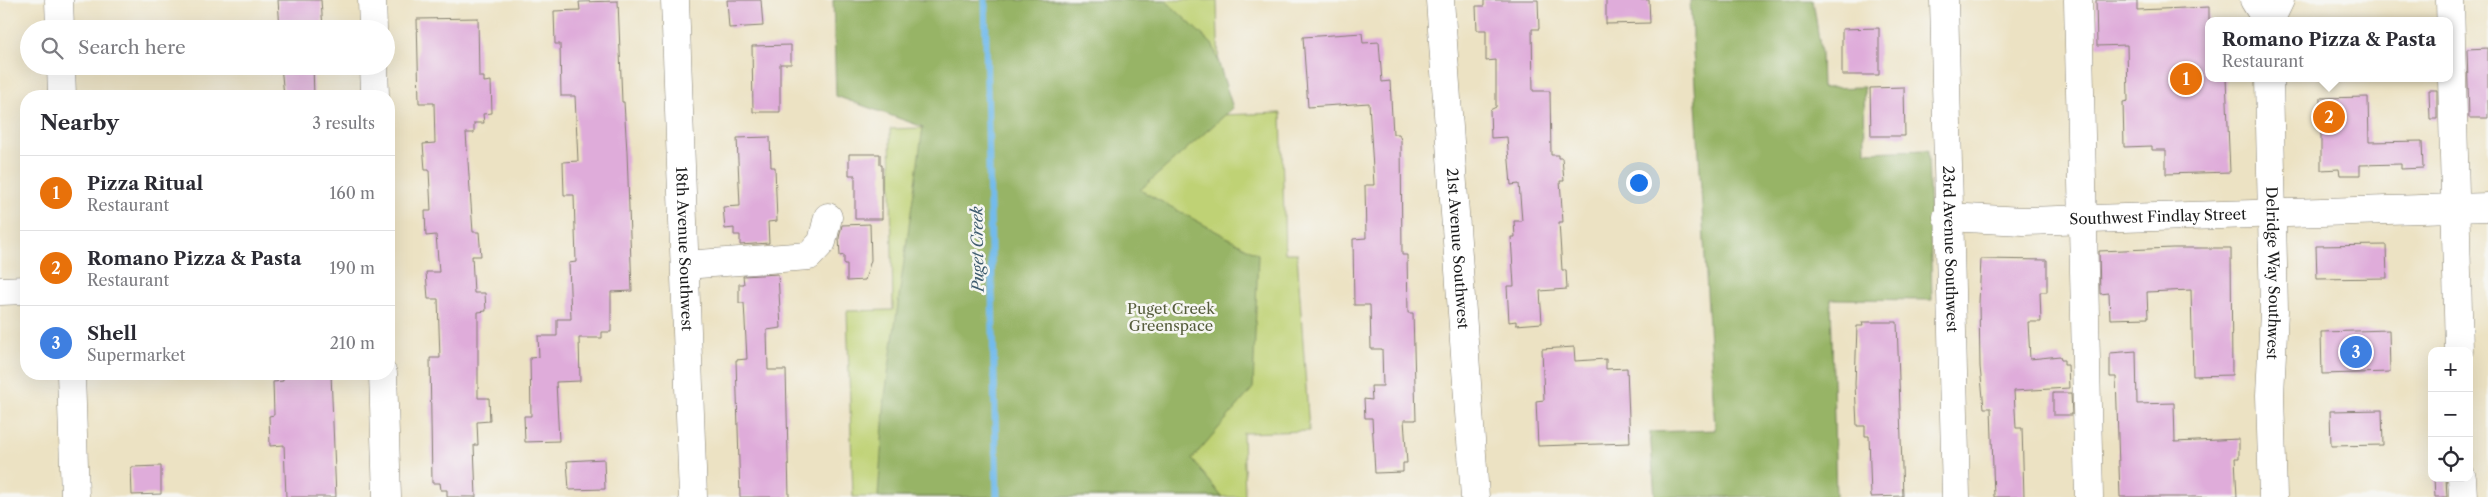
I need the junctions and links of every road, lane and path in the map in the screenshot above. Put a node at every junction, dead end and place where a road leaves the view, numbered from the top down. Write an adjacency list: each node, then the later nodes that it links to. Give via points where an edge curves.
1 (59, 0): 13 (street)
2 (372, 0): 14 (street)
3 (675, 0): 27 (street, 18th Avenue Southwest)
4 (1440, 0): 37 (street, 21st Avenue Southwest)
5 (1944, 0): 25 (street, 23rd Avenue Southwest)
6 (2078, 0): 26 (street)
7 (2254, 0): 10 (street)
8 (2280, 0): 11 (street)
9 (2450, 0): 12 (street)
10 (2265, 17)
11 (2270, 17)
12 (2450, 17)
13 (60, 20)
14 (373, 20)
15 (61, 75): 19 (street)
16 (374, 75): 20 (street)
17 (2269, 82): 23 (street, Delridge Way Southwest)
18 (2452, 82): 22 (street)
19 (62, 90)
20 (375, 90)
21 (2488, 207): 22 (street, Southwest Findlay Street)
22 (2456, 208): 23 (street, Southwest Findlay Street); 30 (street)
23 (2273, 214): 26 (street, Southwest Findlay Street); 40 (street, Delridge Way Southwest, via 2274,311 2270,395)
24 (828, 217): 27 (street, via 822,242 809,256)
25 (1948, 217): 26 (street, Southwest Findlay Street, via 2023,221); 38 (street, 23rd Avenue Southwest)
26 (2082, 218): 39 (street)
27 (685, 265): 36 (street, 18th Avenue Southwest)
28 (20, 290): 29 (street)
29 (0, 291)
30 (2459, 347)
31 (71, 380): 34 (street)
32 (383, 380): 35 (street)
33 (2462, 482): 41 (street)
34 (75, 497)
35 (387, 497)
36 (693, 497)
37 (1475, 497)
38 (1956, 497)
39 (2089, 497)
40 (2273, 497)
41 (2463, 497)

